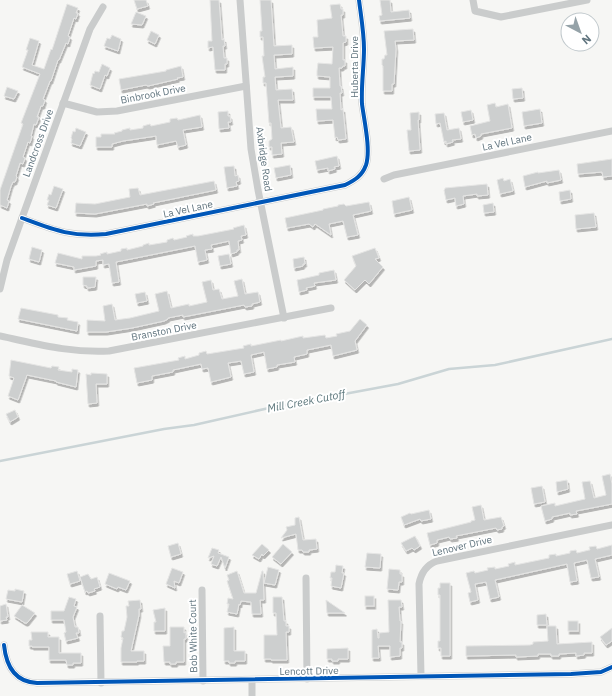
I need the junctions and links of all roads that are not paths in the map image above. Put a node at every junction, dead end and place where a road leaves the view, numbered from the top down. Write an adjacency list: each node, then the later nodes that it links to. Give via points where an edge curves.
1 (240, 0): 6 (street, Axbridge Road)
2 (359, 0): 9 (street, Huberta Drive, via 364,40 362,103 367,163)
3 (473, 0): 4 (street, via 475,11 501,17)
4 (587, 0)
5 (103, 7): 7 (street, Landcross Drive, via 90,29)
6 (246, 86): 7 (street, Binbrook Drive, via 117,111 97,112); 11 (street, Axbridge Road)
7 (63, 103): 12 (street, Landcross Drive)
8 (612, 131): 10 (street, La Vel Lane)
9 (357, 178): 11 (street, La Vel Lane, via 345,185)
10 (384, 179)
11 (260, 202): 12 (street, La Vel Lane, via 106,234 70,234); 15 (street, Axbridge Road)
12 (22, 218): 13 (street, Landcross Drive)
13 (0, 289)
14 (331, 308): 15 (street, Branston Drive)
15 (284, 318): 16 (street, Branston Drive, via 109,351 70,351)
16 (0, 336)
17 (612, 525): 23 (street, Lenover Drive, via 437,561 427,566 420,578)
18 (306, 578): 24 (street)
19 (202, 590): 26 (street, Bob White Court)
20 (100, 616): 27 (street)
21 (4, 645): 27 (street, Lencott Drive, via 4,652 13,672 24,681)
22 (612, 667): 23 (street, Lencott Drive, via 591,673)
23 (421, 676): 24 (street, Lencott Drive)
24 (307, 679): 25 (street, Lencott Drive)
25 (252, 680): 26 (street, Lencott Drive); 28 (street)
26 (204, 681): 27 (street, Lencott Drive)
27 (101, 683)
28 (252, 696)

